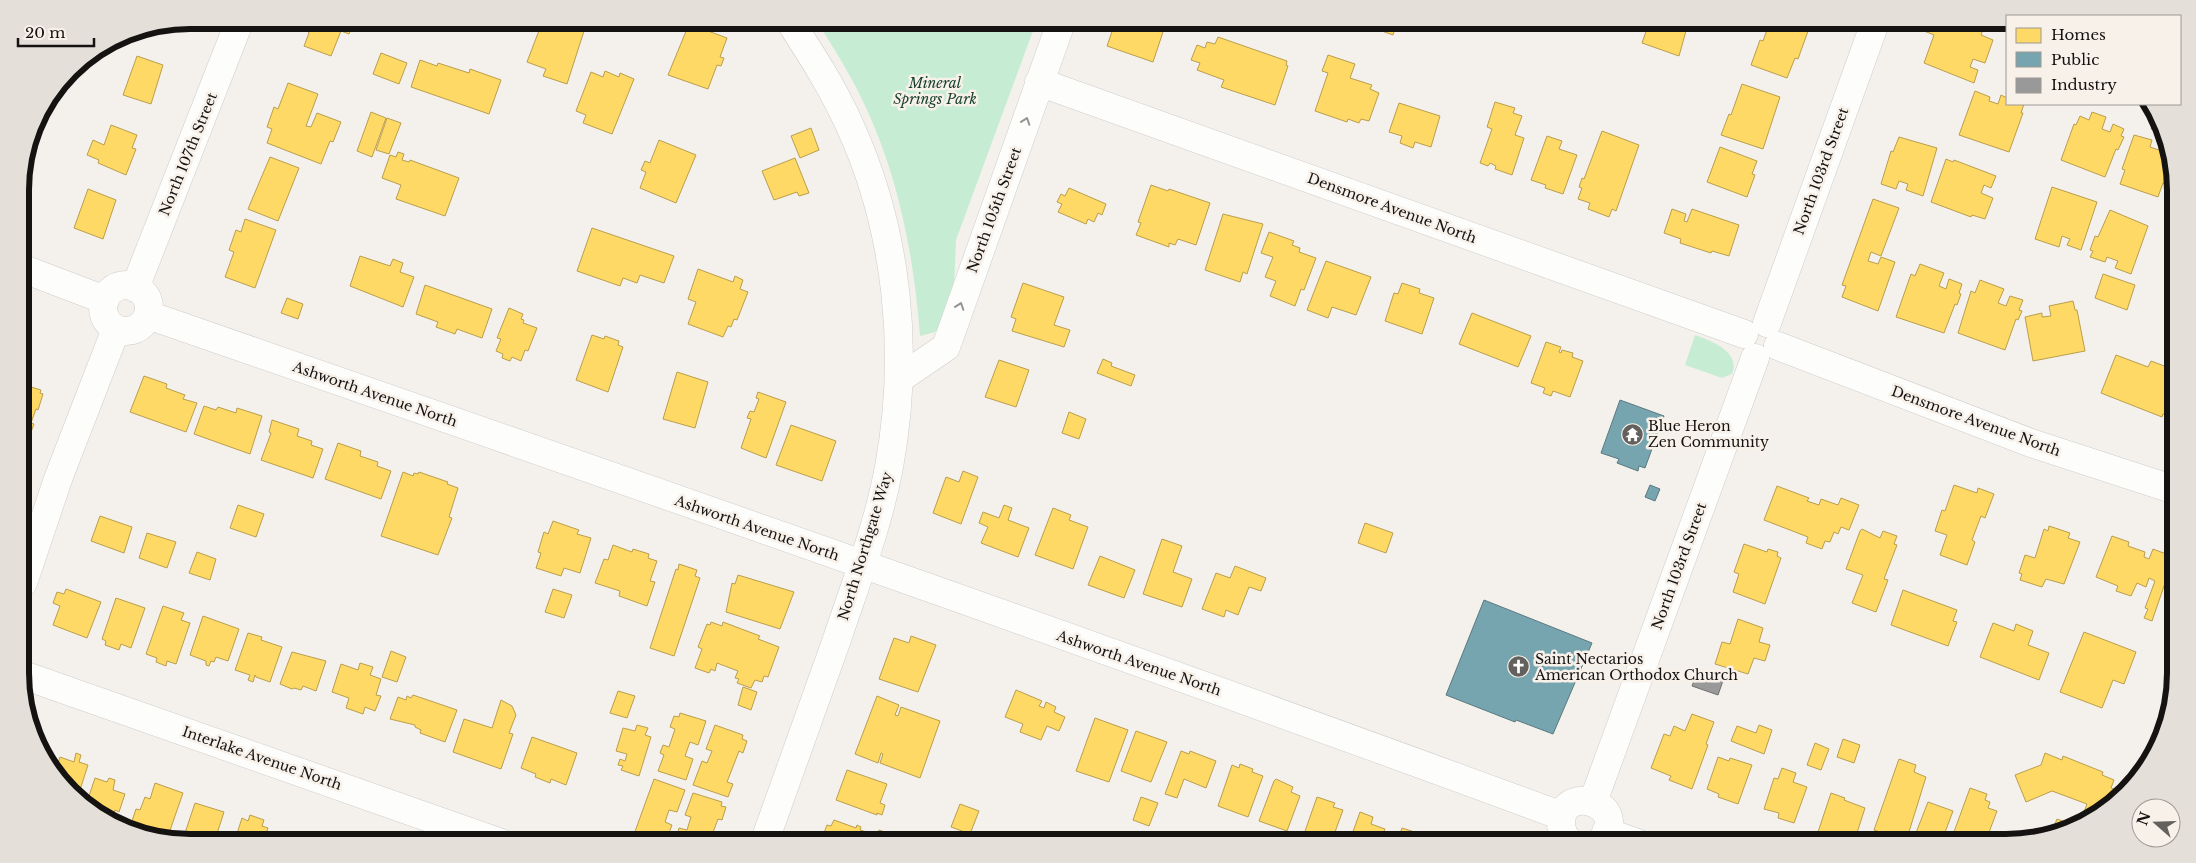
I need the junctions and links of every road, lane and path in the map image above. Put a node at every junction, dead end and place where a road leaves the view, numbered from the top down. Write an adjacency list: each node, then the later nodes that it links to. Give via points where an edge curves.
1 (236, 29): 7 (street, North 107th Street)
2 (795, 29): 12 (street, North Northgate Way, via 832,88 866,167 883,225 894,284)
3 (1059, 29): 5 (street, North 105th Street)
4 (1873, 29): 11 (street, North 103rd Street)
5 (1039, 82): 11 (street, Densmore Avenue North); 12 (street, North 105th Street, one-way to 5, via 946,347)
6 (29, 271): 8 (street)
7 (135, 288): 8 (street, via 117,287); 9 (street, via 147,299)
8 (105, 300): 10 (street, via 105,317)
9 (148, 315): 10 (street, via 139,327 131,330); 15 (street, Ashworth Avenue North)
10 (116, 328): 14 (street)
11 (1761, 340): 13 (street, Densmore Avenue North, via 2031,443); 17 (street, North 103rd Street)
12 (899, 379): 15 (street, North Northgate Way, via 889,467)
13 (2167, 487)
14 (29, 563)
15 (862, 565): 18 (street, Ashworth Avenue North); 20 (street, North Northgate Way)
16 (29, 677): 19 (street, Interlake Avenue North)
17 (1593, 802): 18 (street, via 1575,802); 22 (street, via 1606,814 1608,822)
18 (1562, 816): 21 (street)
19 (474, 834)
20 (767, 834)
21 (1563, 834)
22 (1604, 834)

